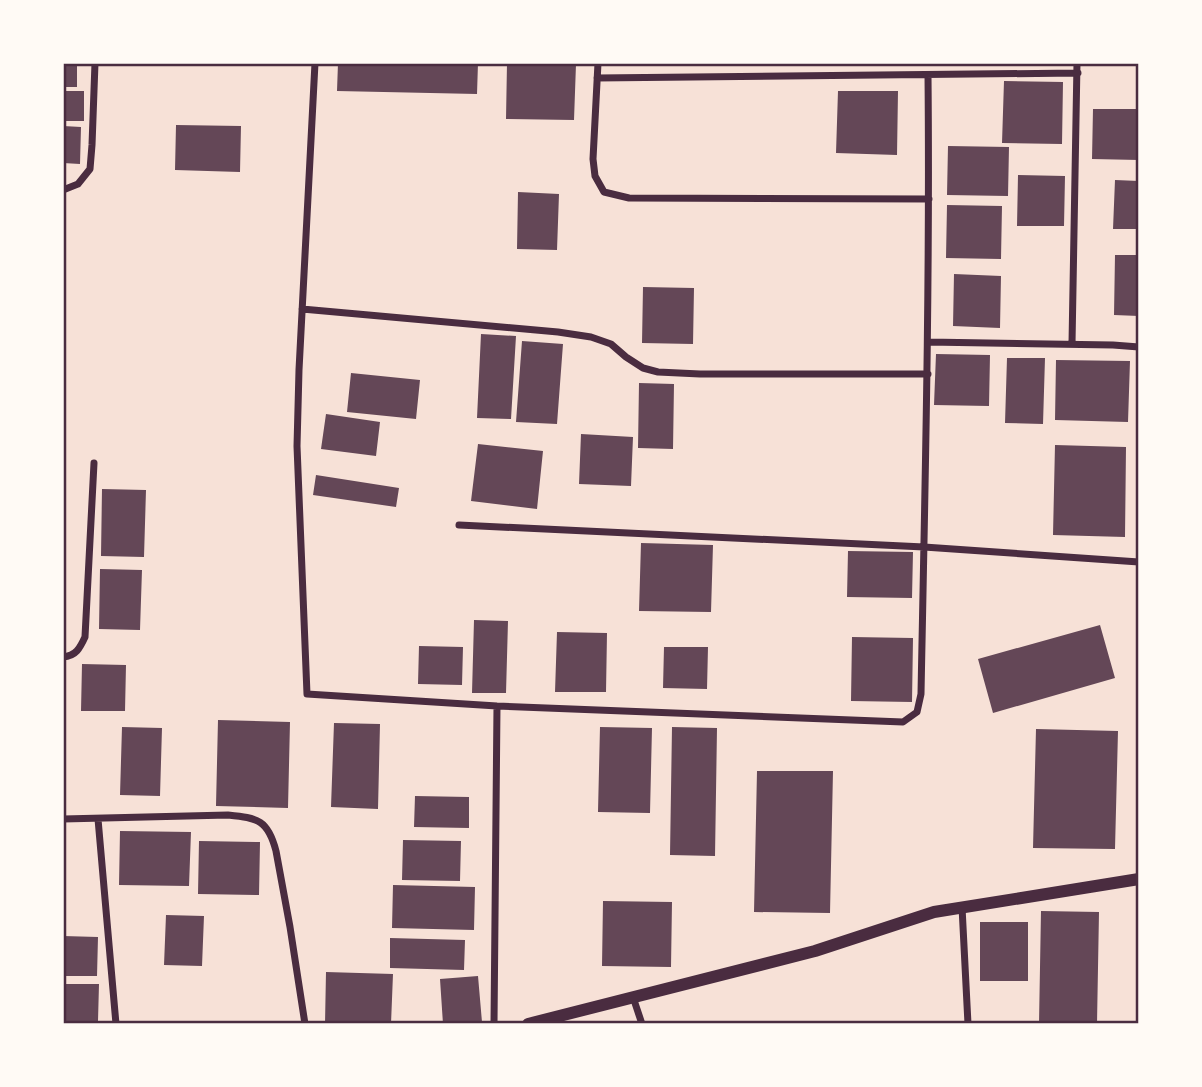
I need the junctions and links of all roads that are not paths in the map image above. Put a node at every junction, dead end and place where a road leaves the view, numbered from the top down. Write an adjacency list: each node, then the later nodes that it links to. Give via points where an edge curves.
1 (95, 63): 8 (street, via 90,169 78,184)
2 (315, 63): 10 (street)
3 (598, 63): 7 (street)
4 (1077, 63): 5 (street)
5 (1077, 74): 6 (street); 12 (street)
6 (928, 75): 7 (street); 9 (street)
7 (597, 78): 9 (street, via 593,159 604,192 629,198)
8 (63, 190)
9 (929, 199): 11 (street)
10 (302, 309): 14 (street, via 558,331 611,344 643,368 658,372); 20 (street, via 297,446 307,694)
11 (928, 342): 12 (street); 14 (street)
12 (1072, 344): 13 (street)
13 (1139, 347)
14 (928, 374): 17 (street)
15 (94, 463): 19 (street, via 85,637 79,650)
16 (459, 525): 17 (street)
17 (924, 547): 18 (street); 20 (street, via 921,694 918,712 903,722)
18 (1139, 562)
19 (63, 657)
20 (497, 706): 28 (street)
21 (63, 819): 22 (street)
22 (98, 819): 26 (street); 27 (street, via 228,815 251,817 263,824 276,851)
23 (1139, 880): 24 (street)
24 (962, 907): 25 (street); 31 (street)
25 (634, 998): 29 (street); 30 (street)
26 (116, 1024)
27 (305, 1024)
28 (494, 1024)
29 (528, 1024)
30 (642, 1024)
31 (968, 1024)

